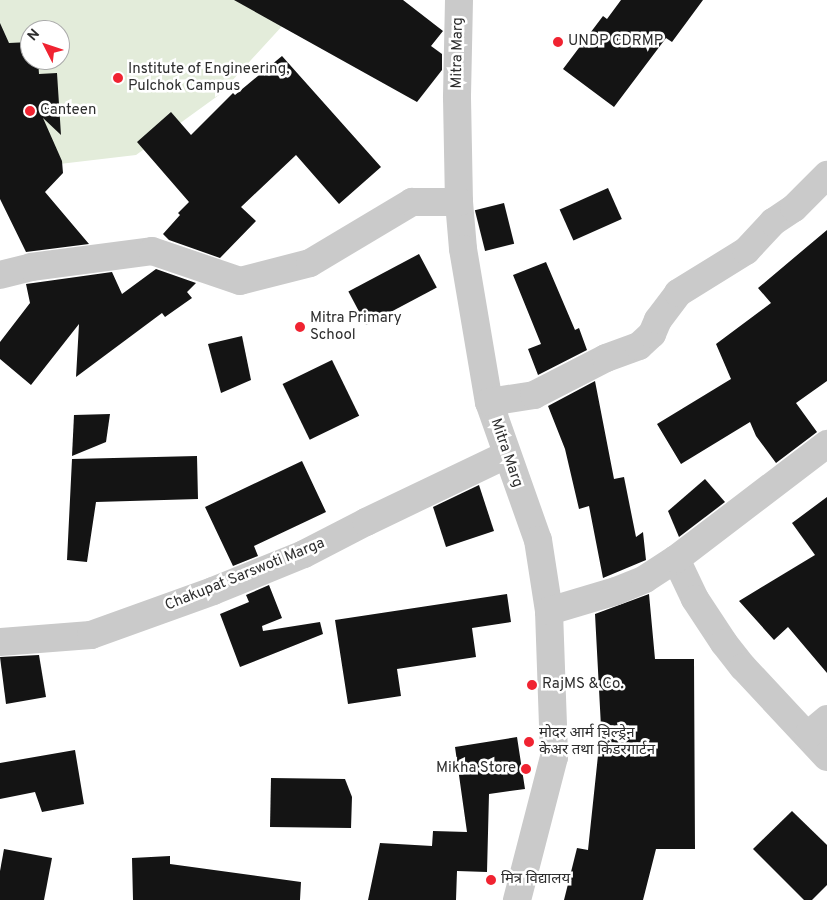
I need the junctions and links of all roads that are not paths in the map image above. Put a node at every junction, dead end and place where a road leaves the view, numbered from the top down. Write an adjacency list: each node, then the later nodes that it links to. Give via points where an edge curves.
1 (459, 0): 3 (street, Mitra Marg)
2 (827, 176): 5 (street, via 794,208 773,222 746,251 678,293 652,334 639,346 534,395)
3 (459, 202): 4 (street, via 412,202 310,263 240,281 152,251 31,266); 5 (street, Mitra Marg, via 463,248)
4 (0, 275)
5 (489, 402): 7 (street, Mitra Marg)
6 (827, 444): 8 (street)
7 (506, 455): 9 (street, Mitra Marg, via 538,540); 10 (street, Chakupat Sarswoti Marga, via 304,554 203,595 91,635)
8 (676, 559): 9 (street, via 645,579 616,591); 11 (street, via 695,599 742,667)
9 (549, 611): 13 (street, Mitra Marg, via 554,757)
10 (0, 642)
11 (817, 727): 12 (street)
12 (827, 757)
13 (516, 900)

